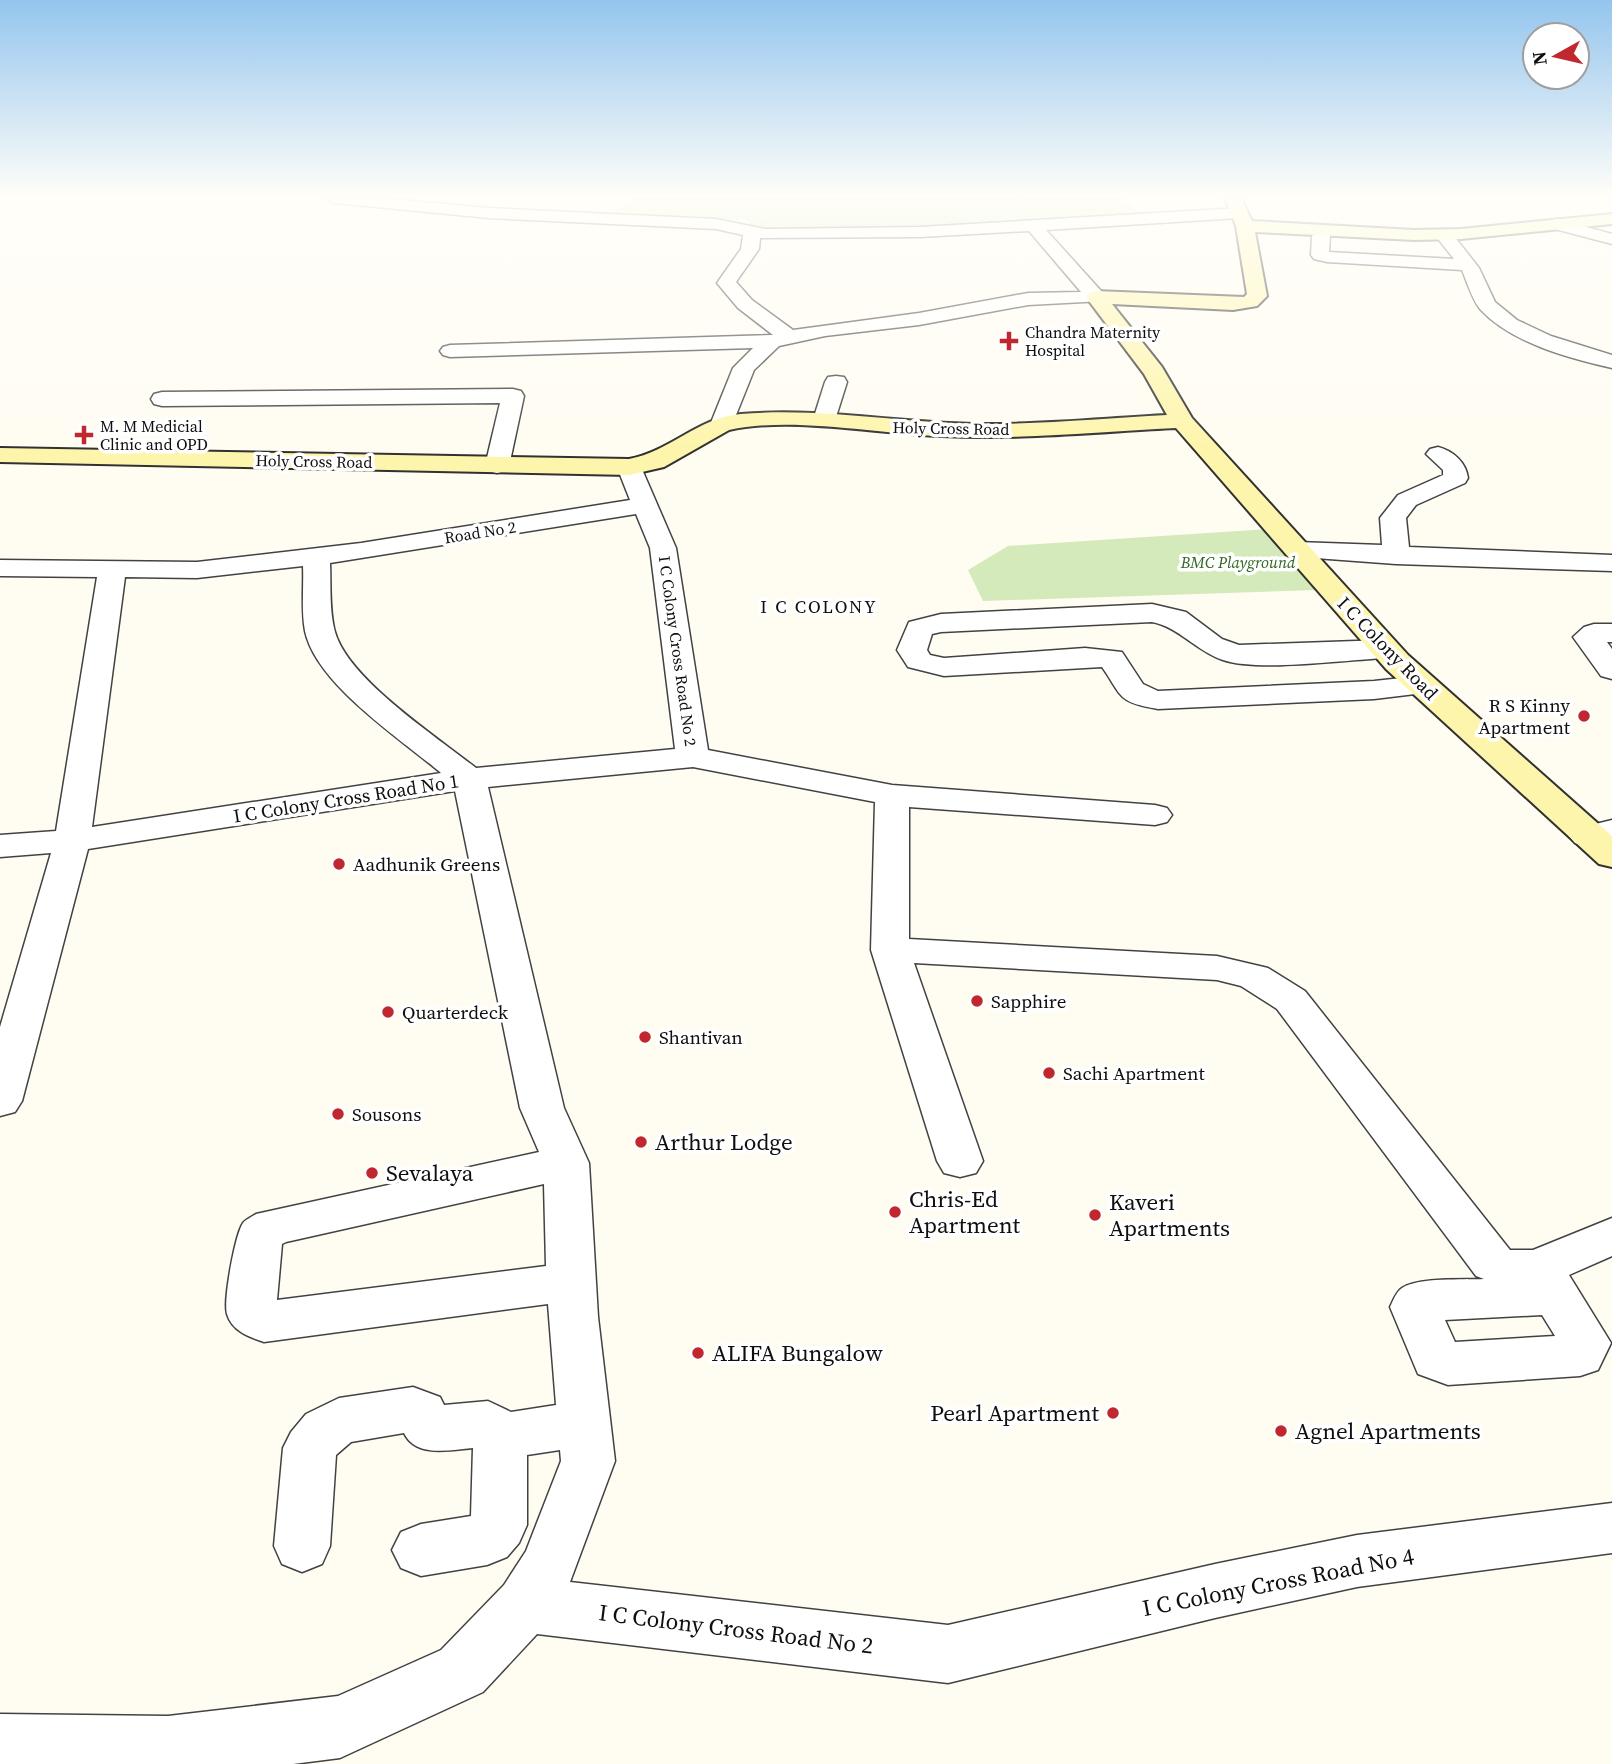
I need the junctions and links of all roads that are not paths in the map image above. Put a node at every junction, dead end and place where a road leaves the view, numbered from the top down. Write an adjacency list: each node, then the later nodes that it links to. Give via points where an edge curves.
1 (729, 280): 7 (street, via 726,284)
2 (1081, 280): 6 (street)
3 (1254, 280): 6 (street, via 1257,296 1233,304)
4 (1482, 280): 11 (street, via 1488,305 1510,324)
5 (1487, 280): 8 (street, via 1536,325)
6 (1096, 297): 7 (street, via 1028,299); 16 (street, I C Colony Road, via 1154,372)
7 (780, 339): 9 (street); 10 (street)
8 (1612, 350)
9 (450, 351)
10 (754, 359): 12 (street); 17 (street, via 744,368)
11 (1612, 362)
12 (631, 365)
13 (836, 382): 15 (street)
14 (162, 399): 20 (street, via 513,396)
15 (824, 420): 16 (street, Holy Cross Road, via 986,431); 17 (street, Holy Cross Road, via 754,419)
16 (1182, 421): 23 (street, I C Colony Road)
17 (721, 425): 21 (street, via 662,459)
18 (1438, 454): 25 (street, via 1455,468 1456,478 1407,500 1394,519)
19 (0, 455): 20 (street, Holy Cross Road)
20 (496, 466): 21 (street, Holy Cross Road)
21 (629, 467): 22 (street, I C Colony Cross Road No 2)
22 (643, 505): 24 (street, Road No 2); 35 (street, I C Colony Cross Road No 2, via 663,548)
23 (1297, 550): 25 (street); 30 (street, I C Colony Road)
24 (316, 556): 28 (street, Road No 2, via 197,570); 36 (street, via 320,631 330,656 349,681)
25 (1396, 556): 26 (street)
26 (1612, 563)
27 (0, 568): 28 (street, Road No 2)
28 (112, 570): 39 (street)
29 (1612, 633): 32 (street, via 1588,637)
30 (1385, 649): 31 (street); 33 (street, I C Colony Road)
31 (1326, 652): 34 (street); 34 (street, via 1235,654 1212,645 1176,618 1152,614 941,623 919,628 912,650 919,662 944,667 1111,658 1129,689 1140,698 1158,700)
32 (1612, 670)
33 (1421, 685): 34 (street); 40 (street, I C Colony Road)
34 (1355, 691)
35 (693, 757): 36 (street, I C Colony Cross Road No 1); 37 (street)
36 (469, 779): 39 (street, I C Colony Cross Road No 1); 45 (street, via 542,1108)
37 (892, 795): 38 (street); 42 (street)
38 (1155, 815)
39 (72, 841): 41 (street, I C Colony Cross Road No 1); 43 (street)
40 (1604, 841)
41 (0, 846)
42 (890, 950): 44 (street); 46 (street, via 1217,968 1254,977 1291,1000 1493,1263 1546,1282)
43 (0, 1101)
44 (960, 1161)
45 (566, 1163): 47 (street); 47 (street, via 273,1227 261,1234 258,1243 251,1312 264,1322)
46 (1612, 1236)
47 (573, 1282): 48 (street)
48 (584, 1424): 49 (street); 53 (street, via 588,1461 549,1565)
49 (500, 1436): 51 (street, via 488,1424 434,1429 413,1409 339,1421 310,1448); 52 (street, via 499,1525 486,1539)
50 (1612, 1528): 54 (street, I C Colony Cross Road No 4, via 1357,1562)
51 (302, 1546)
52 (421, 1550)
53 (525, 1605): 54 (street, I C Colony Cross Road No 2); 55 (street, via 461,1671 340,1727 168,1748)
54 (948, 1654)
55 (0, 1745)

